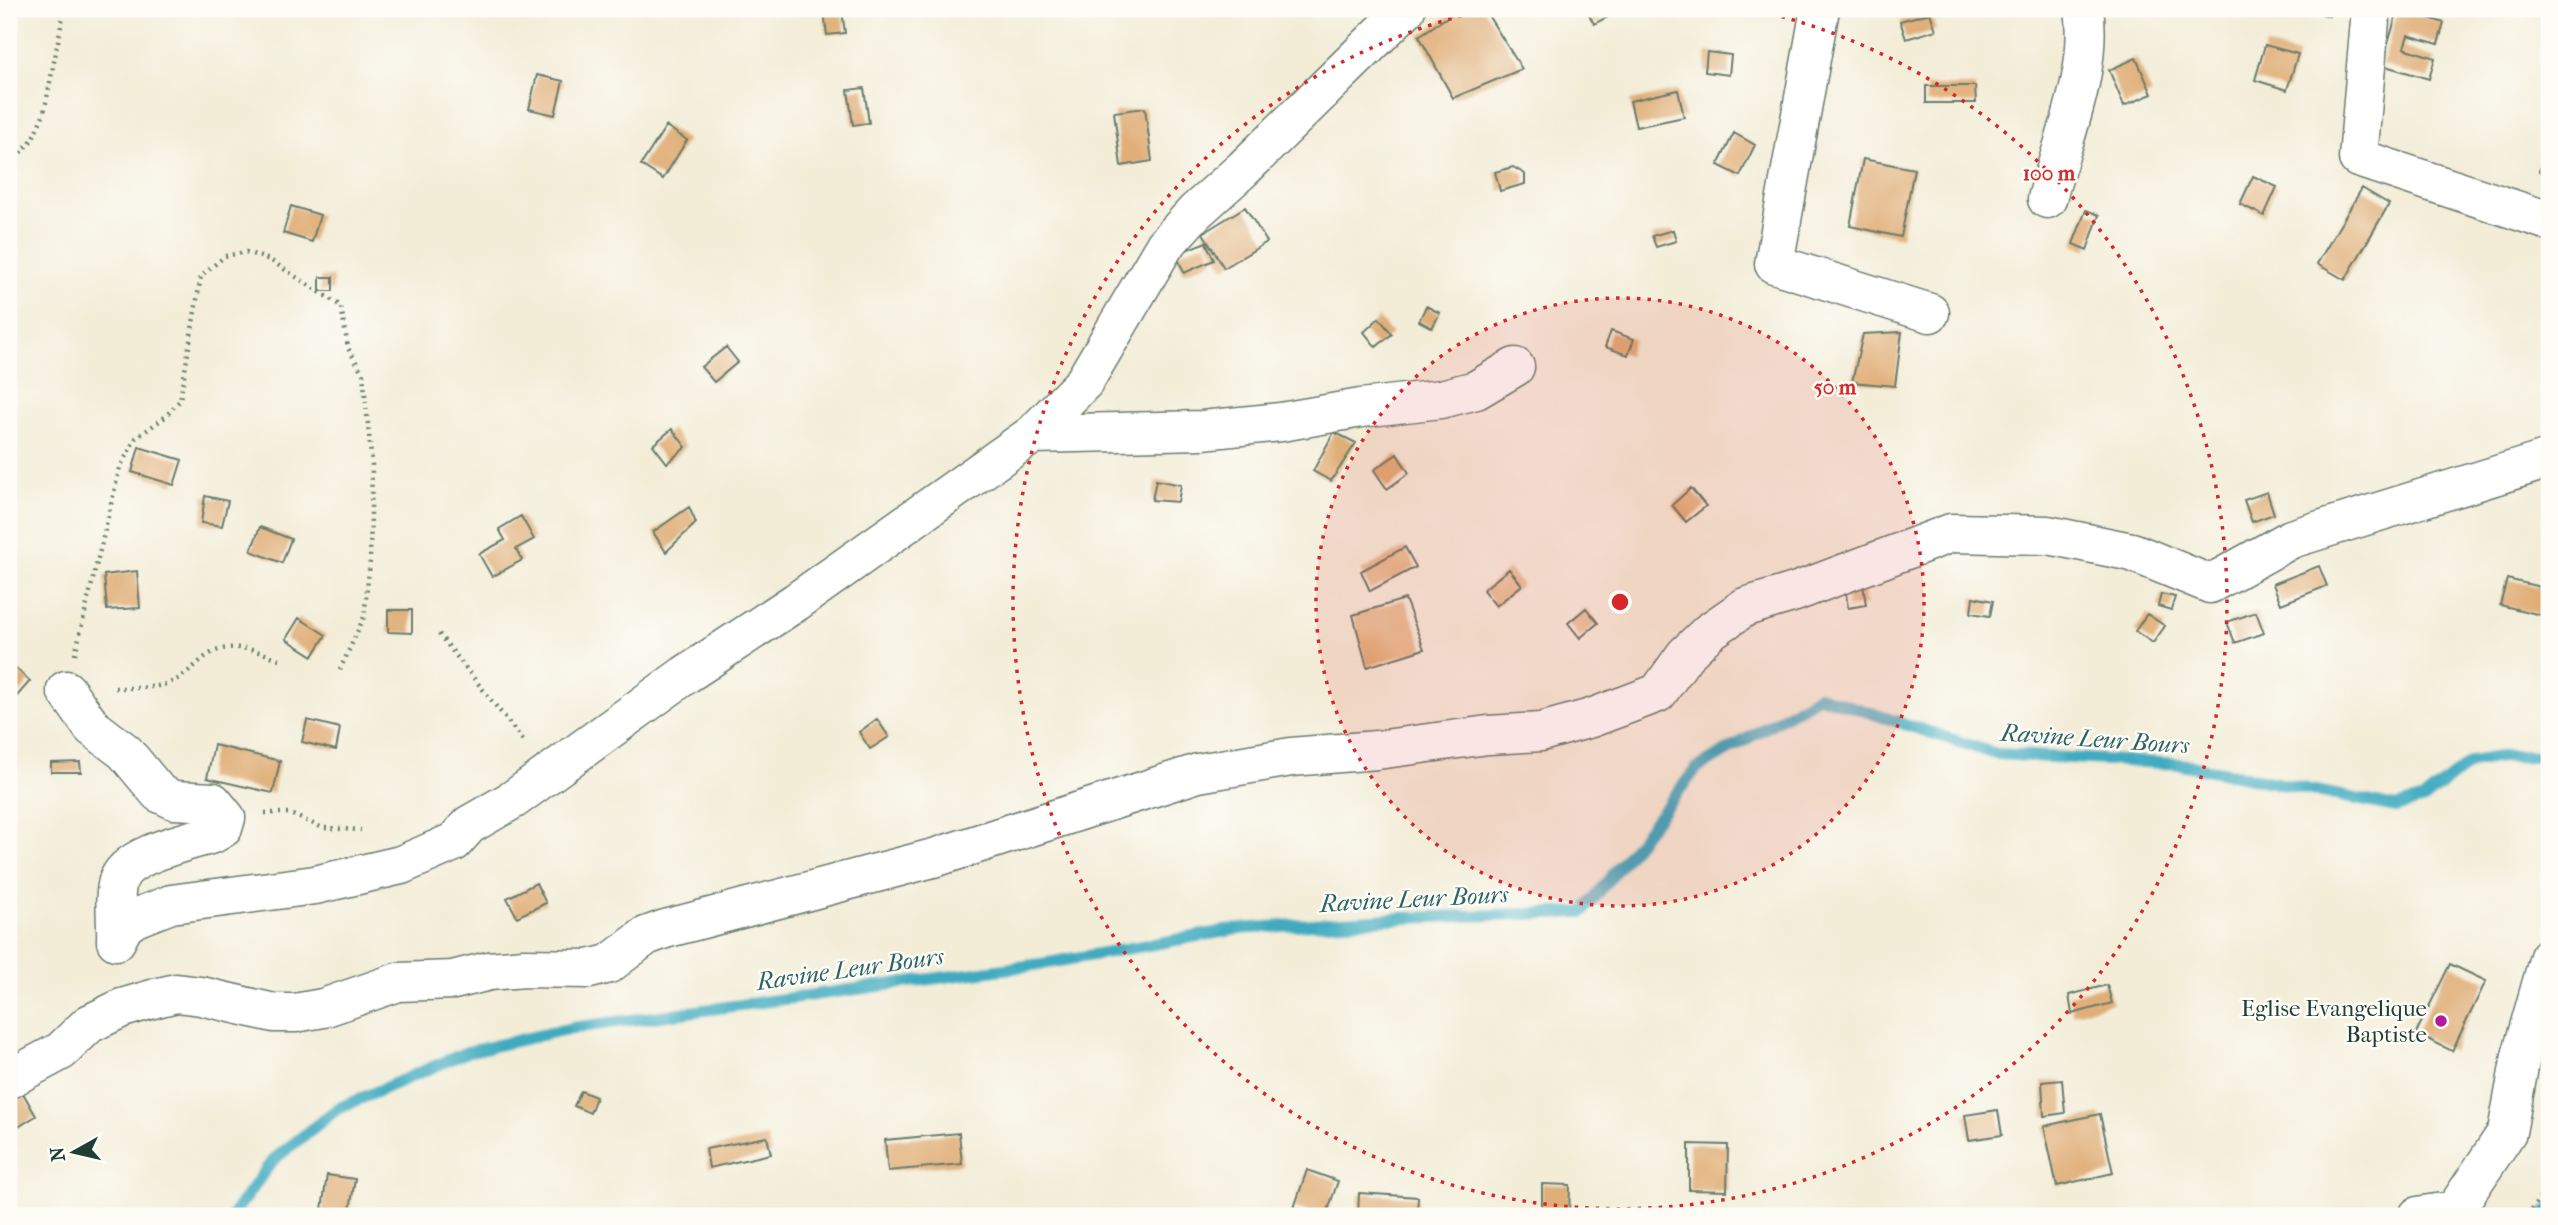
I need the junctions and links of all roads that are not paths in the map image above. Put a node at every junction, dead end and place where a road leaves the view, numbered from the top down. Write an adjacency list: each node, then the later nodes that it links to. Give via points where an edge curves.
1 (1406, 9): 9 (street, via 1165,245 1084,382)
2 (1820, 9): 7 (street, via 1774,264)
3 (2084, 9): 5 (street, via 2087,30 2081,73)
4 (2371, 9): 6 (street, via 2358,158)
5 (2048, 199)
6 (2549, 221)
7 (1930, 313)
8 (1515, 367): 9 (street, via 1476,390 1441,399 1281,422 1202,430)
9 (1032, 434): 11 (street, via 514,799 468,825 454,842 401,865 315,885 171,904 135,918 116,941 117,882 125,867 213,834 223,828 226,818 214,802 174,800 159,793 125,752 92,727)
10 (2549, 459): 13 (street, via 2291,539 2210,584 2132,552 2096,544 2048,535 1951,533 1745,607 1685,655 1658,693 1591,718 1541,732 1291,757 1198,774 937,857 665,929 646,936 609,964 589,969 489,971 453,980 398,982 295,1013 176,993 122,1008 89,1024 61,1051)
11 (66, 690)
12 (2549, 957): 14 (street, via 2521,1056 2507,1132 2455,1210)
13 (9, 1079)
14 (2418, 1216)

